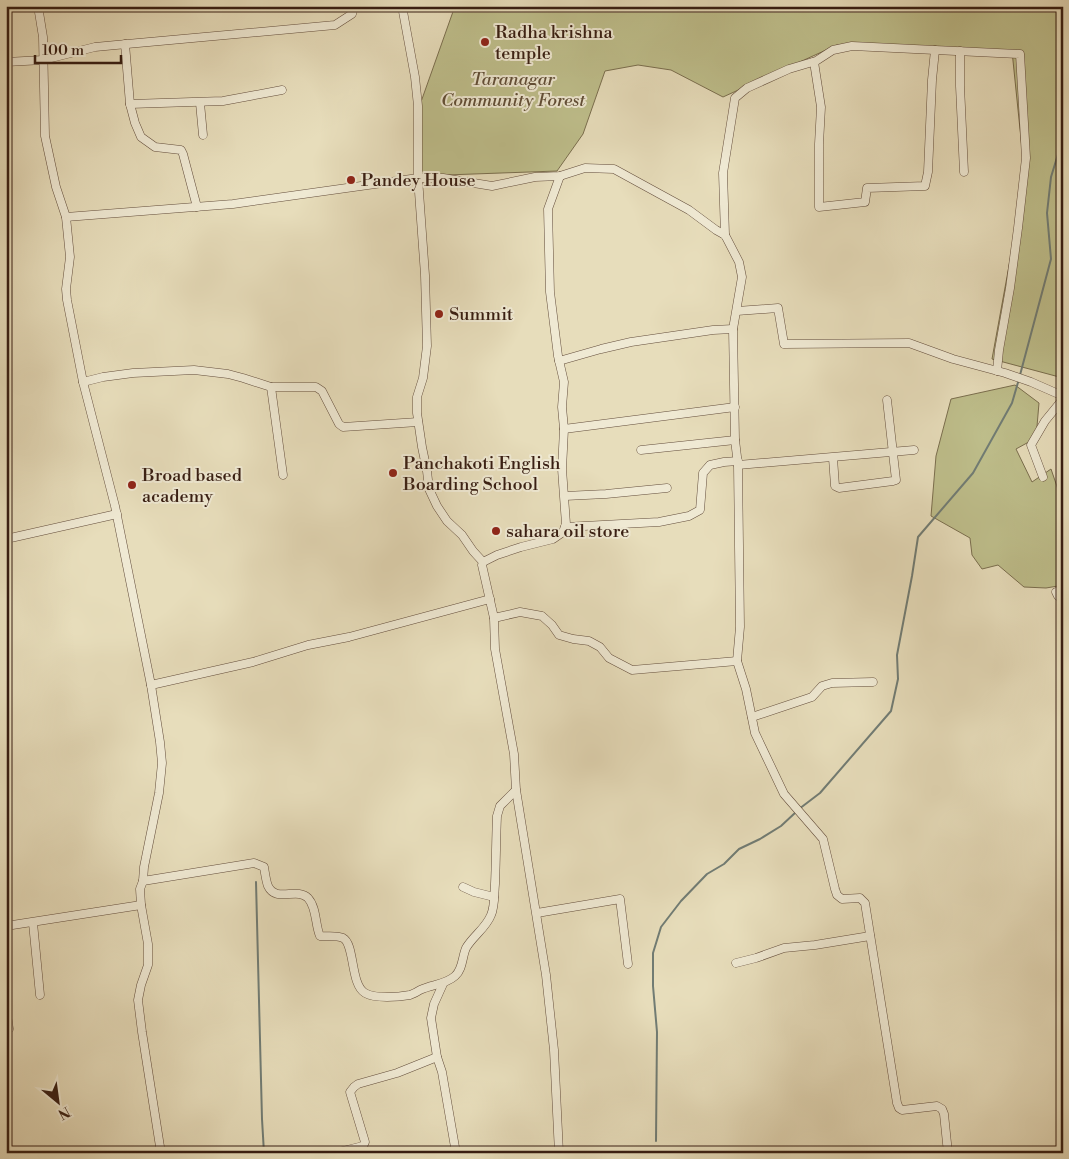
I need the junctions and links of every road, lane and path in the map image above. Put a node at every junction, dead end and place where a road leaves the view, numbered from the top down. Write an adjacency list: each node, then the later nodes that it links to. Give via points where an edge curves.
1 (38, 6): 7 (street)
2 (354, 6): 4 (street, via 352,14 335,25)
3 (402, 6): 16 (street, via 418,106)
4 (125, 44): 7 (street, via 94,47); 12 (street)
5 (935, 50): 6 (street); 9 (street, via 852,46 833,50); 9 (street, via 925,186 867,188 865,202 819,207 821,107)
6 (960, 51): 14 (street); 23 (street, via 1020,54 1026,158 999,350)
7 (43, 60): 8 (street); 18 (street, via 45,136)
8 (6, 62)
9 (814, 62): 19 (street, via 747,88 735,98 723,173)
10 (282, 90): 11 (street)
11 (200, 103): 12 (street); 13 (street)
12 (130, 104): 17 (street, via 141,137 155,147 181,150 184,154)
13 (203, 135)
14 (964, 172)
15 (560, 176): 16 (street, via 535,177 492,186 443,178); 19 (street, via 585,168 614,169 689,210); 22 (street, via 548,209 550,292)
16 (418, 178): 17 (street); 29 (street, via 426,346 417,397)
17 (197, 207): 18 (street)
18 (66, 217): 24 (street, via 70,257 66,296)
19 (725, 234): 20 (street, via 739,262 742,277)
20 (737, 311): 21 (street); 23 (street, via 778,308 784,344 909,343)
21 (733, 329): 22 (street, via 630,342); 28 (street)
22 (560, 362): 30 (street, via 564,382)
23 (1001, 372): 26 (street)
24 (83, 382): 25 (street, via 132,373 200,370); 41 (street)
25 (271, 387): 29 (street, via 316,386 344,427); 37 (street)
26 (1063, 397): 38 (street, via 1032,445)
27 (887, 400): 34 (street)
28 (736, 407): 30 (street); 31 (street)
29 (418, 422): 44 (street, via 429,489 447,521)
30 (564, 429): 40 (street, via 562,469)
31 (736, 440): 32 (street); 36 (street)
32 (641, 450)
33 (914, 450): 34 (street)
34 (894, 452): 35 (street); 35 (street, via 896,480 839,488 835,486)
35 (833, 458): 36 (street)
36 (738, 463): 42 (street, via 710,466 703,474 700,510 689,516 659,522); 49 (street, via 740,627)
37 (283, 475)
38 (1043, 477)
39 (666, 488): 40 (street)
40 (565, 496): 42 (street)
41 (117, 514): 43 (street); 51 (street)
42 (565, 527): 44 (street, via 553,539)
43 (6, 539)
44 (483, 562): 46 (street)
45 (1056, 592): 47 (street)
46 (490, 600): 48 (street); 51 (street)
47 (1063, 600)
48 (494, 618): 49 (street, via 520,612 542,616 559,635 590,641 609,658 632,670); 53 (street, via 495,649 514,754)
49 (737, 661): 52 (street)
50 (872, 682): 52 (street, via 832,683 822,686 812,697)
51 (151, 685): 54 (street, via 162,764)
52 (752, 717): 61 (street, via 755,734 784,794 823,839 834,889 842,899 860,898 865,903)
53 (516, 790): 56 (street, via 500,806); 58 (street)
54 (142, 881): 57 (street); 64 (street, via 254,863 264,867 273,893 309,899 320,936 341,938 348,943 359,986 366,994 411,995 426,987)
55 (463, 887): 56 (street)
56 (494, 897): 64 (street, via 491,916 470,941 456,976)
57 (141, 905): 59 (street); 69 (street, via 148,964 138,1000)
58 (537, 913): 63 (street, via 620,899); 72 (street, via 554,1050)
59 (33, 923): 60 (street); 65 (street)
60 (6, 926)
61 (870, 936): 62 (street, via 784,948); 73 (street, via 899,1108 938,1106 942,1109)
62 (736, 963)
63 (628, 964)
64 (443, 984): 68 (street, via 431,1018)
65 (40, 995)
66 (6, 1008): 67 (street)
67 (9, 1029)
68 (437, 1057): 70 (street, via 354,1087 350,1092 366,1142); 71 (street)
69 (161, 1153)
70 (335, 1153)
71 (456, 1153)
72 (559, 1153)
73 (948, 1153)

